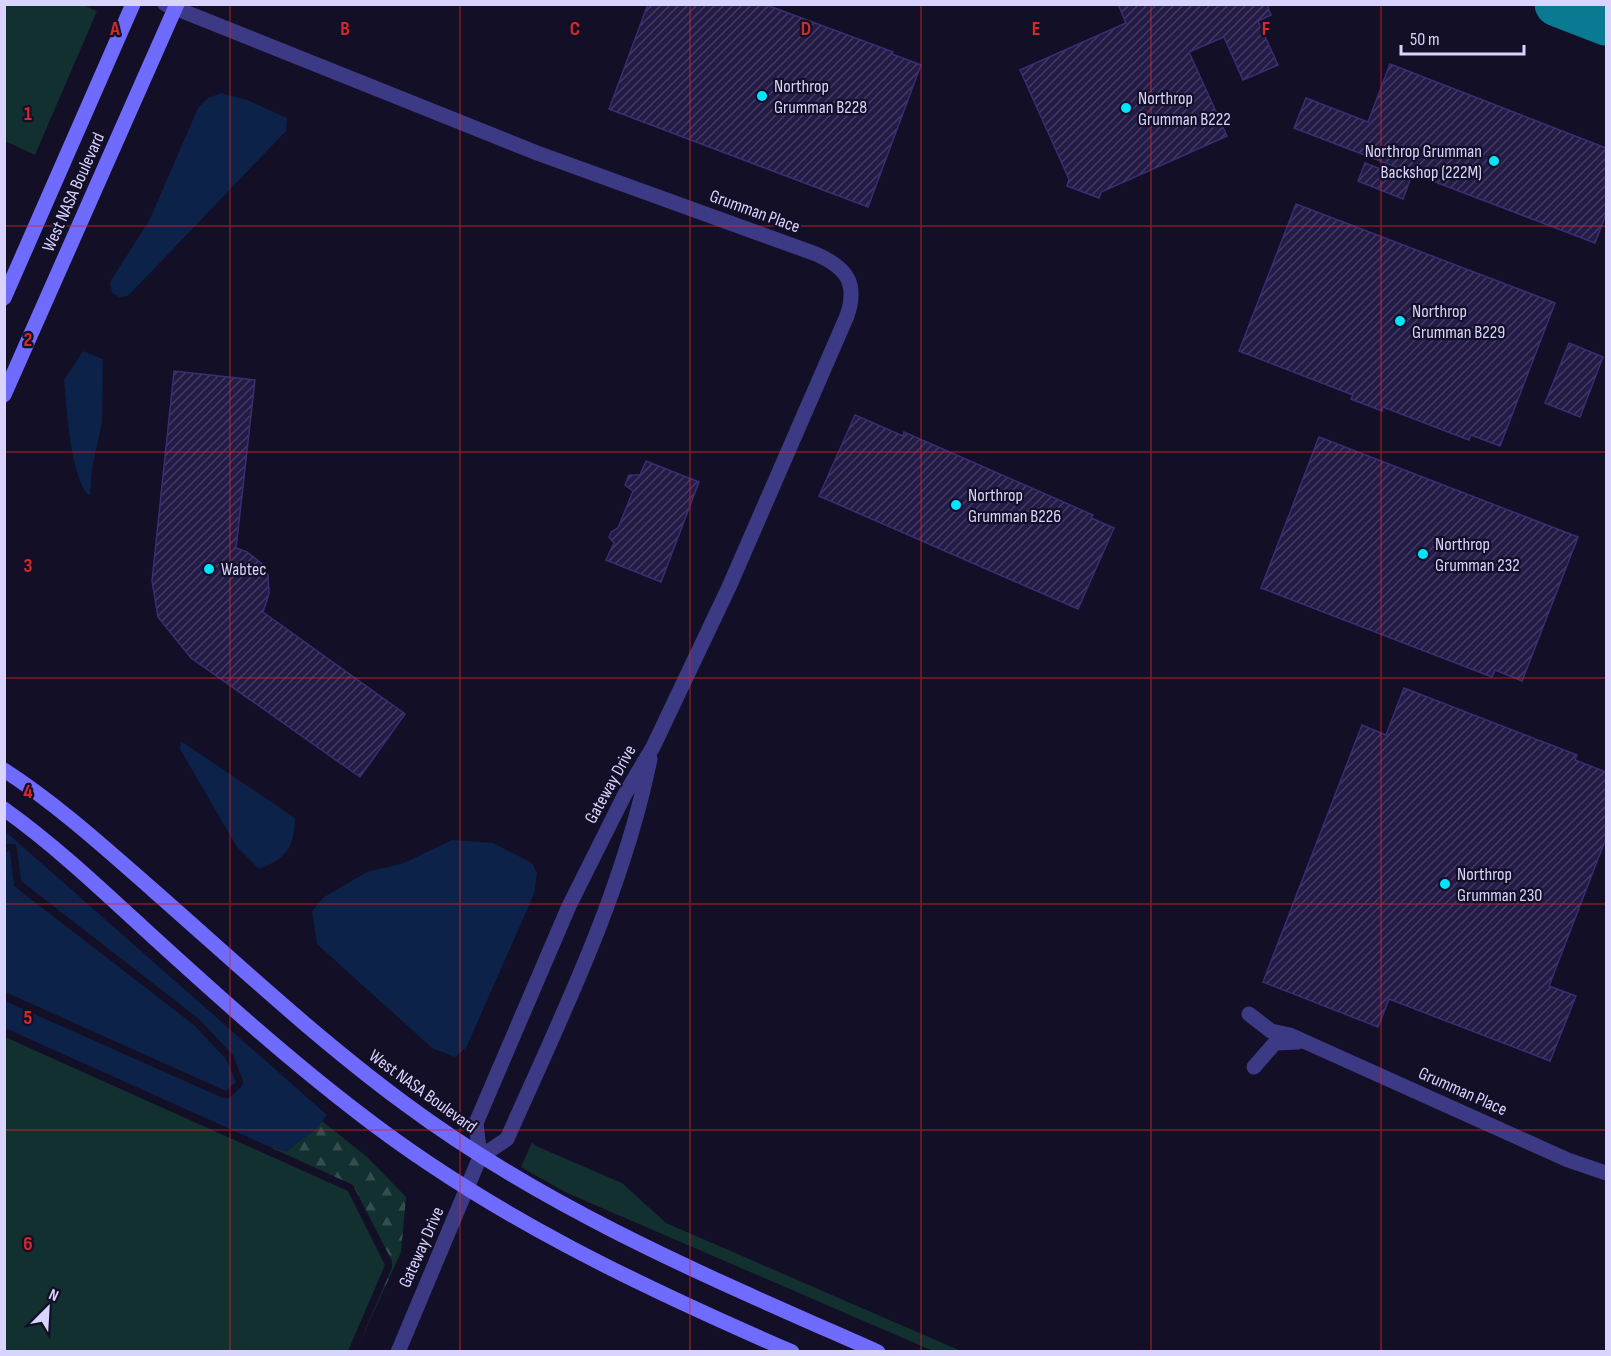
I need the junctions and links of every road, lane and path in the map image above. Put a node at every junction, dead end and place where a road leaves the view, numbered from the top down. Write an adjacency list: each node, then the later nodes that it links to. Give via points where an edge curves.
1 (134, 4): 3 (main road, West NASA Boulevard)
2 (173, 6): 4 (main road, West NASA Boulevard); 5 (street, Grumman Place, via 558,161 816,254 845,274 852,291 847,316 733,577)
3 (4, 298)
4 (4, 395)
5 (653, 747): 11 (street, Gateway Drive, via 569,906 509,1043 476,1123); 11 (street, Gateway Drive, via 632,837 598,932 507,1139)
6 (4, 770): 11 (main road, West NASA Boulevard, via 81,828 333,1047)
7 (4, 809): 13 (main road, via 57,849 324,1086)
8 (1249, 1014): 9 (street, Grumman Place, via 1271,1031)
9 (1304, 1042): 10 (street, Grumman Place, via 1275,1043); 12 (street, Grumman Place, via 1568,1160)
10 (1254, 1067)
11 (480, 1157): 13 (street, Gateway Drive); 16 (main road, West NASA Boulevard, via 644,1248)
12 (1606, 1173)
13 (467, 1189): 14 (street, Gateway Drive); 15 (main road, via 631,1279)
14 (398, 1352)
15 (792, 1352)
16 (878, 1352)

